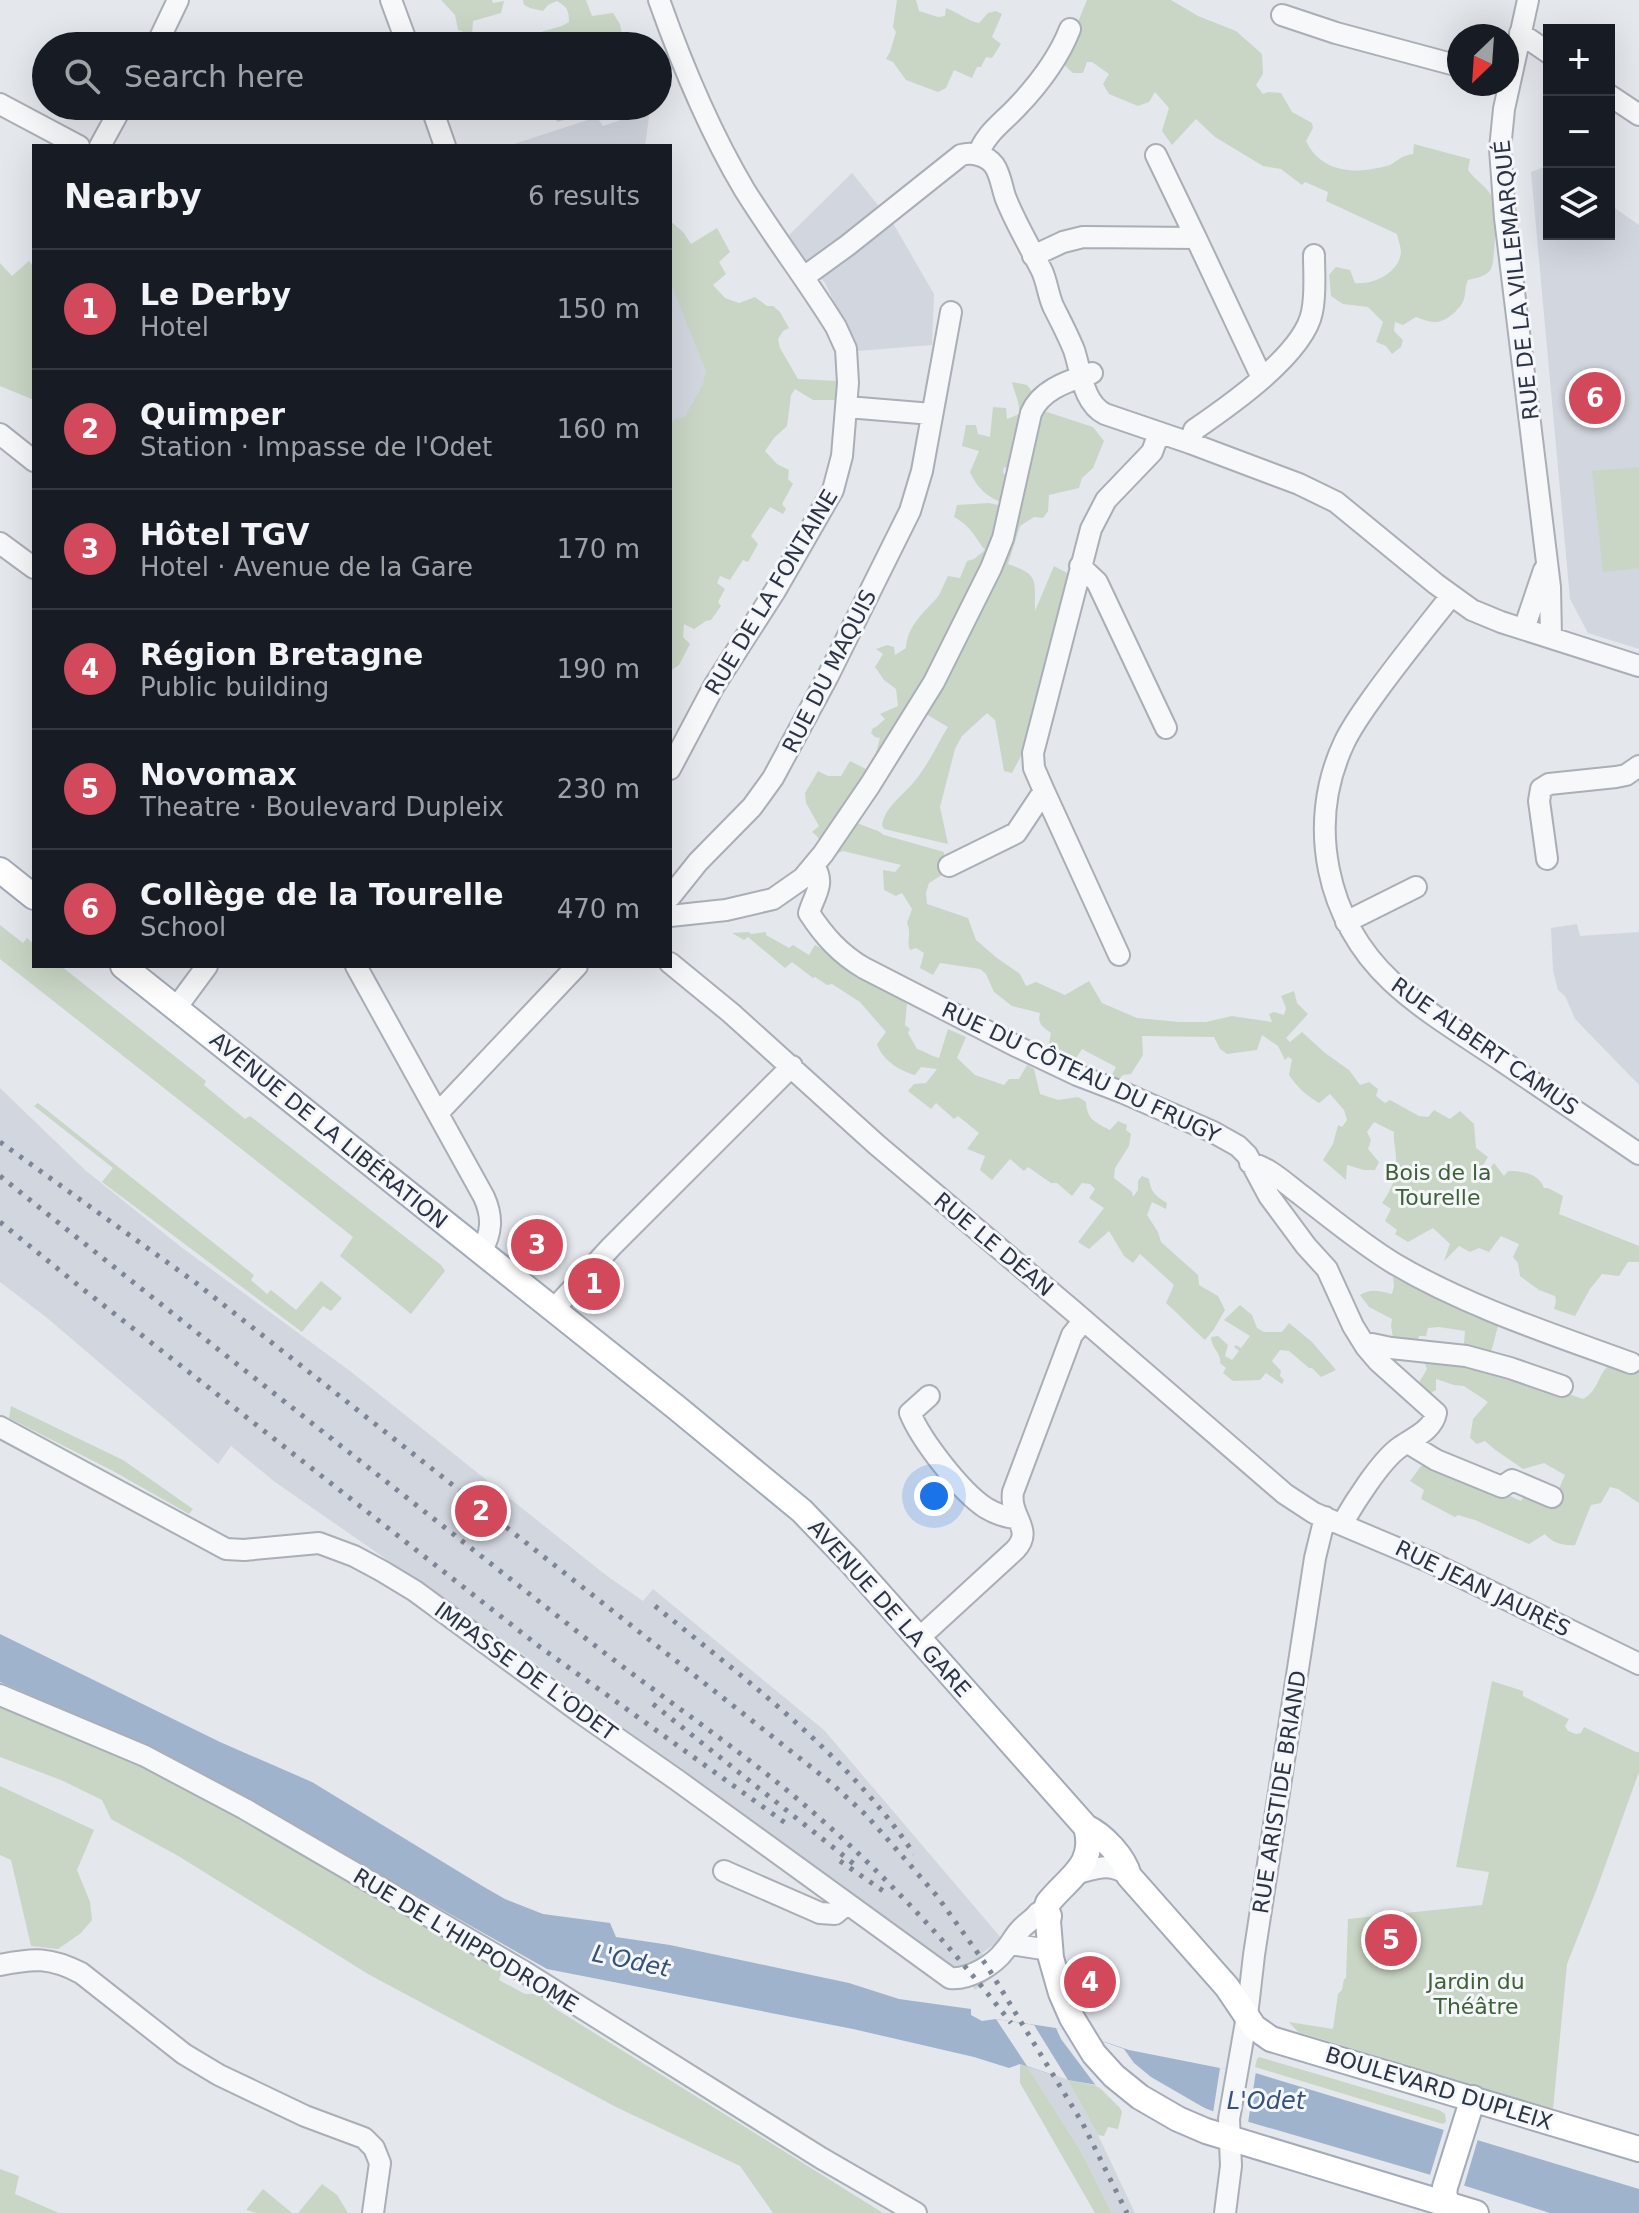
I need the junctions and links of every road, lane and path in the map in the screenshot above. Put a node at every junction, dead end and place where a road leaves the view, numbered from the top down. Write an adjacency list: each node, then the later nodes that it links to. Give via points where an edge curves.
1 (178, 0): 7 (street)
2 (391, 0): 8 (street)
3 (659, 0): 9 (street, RUE DE LA FONTAINE)
4 (1528, 0): 10 (street, RUE DE LA VILLEMARQUÉ)
5 (1282, 15): 14 (street)
6 (1070, 29): 24 (street, via 1034,87 985,138)
7 (163, 32)
8 (403, 32)
9 (671, 32)
10 (1520, 33): 12 (street, RUE DE LA VILLEMARQUÉ); 13 (street)
11 (672, 36): 29 (street, RUE DE LA FONTAINE, via 723,152)
12 (1519, 37)
13 (1543, 49)
14 (1447, 63)
15 (1505, 96): 40 (street, RUE DE LA VILLEMARQUÉ, via 1501,167)
16 (1610, 96): 18 (street)
17 (0, 104): 21 (street)
18 (1639, 115)
19 (114, 120): 22 (street)
20 (436, 120): 23 (street)
21 (75, 144)
22 (101, 144)
23 (444, 144)
24 (978, 155): 28 (street, via 993,163); 29 (street, via 954,160)
25 (1156, 155): 26 (street)
26 (1196, 238): 28 (street, via 1083,237); 32 (street)
27 (1314, 255): 32 (street, via 1309,322)
28 (1033, 256): 31 (street)
29 (804, 277): 33 (street, RUE DE LA FONTAINE, via 846,349)
30 (951, 312): 34 (street, RUE DU MAQUIS)
31 (1086, 374): 35 (street, via 1121,417); 52 (street, via 1035,404 991,568 934,682)
32 (1262, 378): 37 (street, via 1194,430)
33 (847, 407): 34 (street); 48 (street, RUE DE LA FONTAINE, via 839,471 829,498)
34 (932, 414): 56 (street, RUE DU MAQUIS, via 910,511 792,745 758,800)
35 (1159, 433): 37 (street); 41 (street, via 1152,452 1101,507)
36 (0, 434): 38 (street)
37 (1190, 443): 43 (street, via 1336,502)
38 (32, 459)
39 (0, 543): 42 (street)
40 (1546, 562): 44 (street, RUE DE LA VILLEMARQUÉ); 45 (street, RUE DE LA VILLEMARQUÉ)
41 (1080, 566): 47 (street, via 1097,582); 50 (street, via 1033,753)
42 (32, 567)
43 (1451, 596): 44 (street); 59 (street, RUE ALBERT CAMUS, via 1358,718 1335,764 1324,815 1325,845 1332,886)
44 (1524, 629): 45 (street)
45 (1551, 637): 46 (street)
46 (1639, 666)
47 (1166, 728)
48 (672, 765)
49 (1639, 766): 51 (street, via 1626,775 1541,789)
50 (1044, 791): 53 (street, via 1016,833); 60 (street)
51 (1547, 859)
52 (814, 866): 58 (street, via 766,902); 70 (street, RUE DU CÔTEAU DU FRUGY, via 820,883 809,913 845,957 1018,1047 1213,1132 1238,1146)
53 (949, 866)
54 (0, 870): 57 (main road)
55 (1416, 887): 59 (street)
56 (672, 894)
57 (32, 895)
58 (672, 916)
59 (1346, 922): 69 (street, RUE ALBERT CAMUS, via 1365,953 1406,995)
60 (1119, 955)
61 (672, 965): 67 (street, RUE LE DÉAN)
62 (126, 968): 66 (main road, AVENUE DE LA LIBÉRATION)
63 (206, 968): 66 (street)
64 (357, 968): 68 (street)
65 (575, 968): 68 (street)
66 (176, 1008): 71 (main road, AVENUE DE LA LIBÉRATION)
67 (792, 1066): 72 (street); 73 (street, RUE LE DÉAN)
68 (438, 1113): 71 (street, via 489,1208 490,1234)
69 (1639, 1154)
70 (1250, 1163): 74 (street, RUE DU CÔTEAU DU FRUGY, via 1269,1196 1327,1269); 75 (street, via 1416,1276)
71 (481, 1252): 72 (main road, AVENUE DE LA GARE)
72 (553, 1310): 83 (main road, AVENUE DE LA GARE, via 802,1511)
73 (1084, 1320): 81 (street, via 1072,1335 1016,1484); 82 (street, RUE LE DÉAN, via 1266,1478 1302,1506)
74 (1366, 1347): 76 (street, via 1466,1356); 79 (street, RUE DU CÔTEAU DU FRUGY, via 1436,1413 1435,1421)
75 (1631, 1363)
76 (1562, 1386)
77 (929, 1396): 81 (street, via 910,1413 920,1433 981,1504)
78 (0, 1427): 90 (street, IMPASSE DE L'ODET, via 226,1549 319,1543 382,1571)
79 (1408, 1443): 80 (street, via 1502,1487 1512,1480); 82 (street, RUE DU CÔTEAU DU FRUGY)
80 (1552, 1497)
81 (1016, 1518): 83 (street, via 1024,1536 1020,1546)
82 (1333, 1521): 84 (street, RUE JEAN JAURÈS); 95 (street, RUE ARISTIDE BRIAND, via 1314,1563)
83 (918, 1639): 86 (main road, AVENUE DE LA GARE)
84 (1639, 1664)
85 (0, 1695): 100 (street, RUE DE L'HIPPODROME, via 145,1756 232,1802 511,1963)
86 (1086, 1827): 88 (main road, via 1089,1839); 89 (main road, AVENUE DE LA GARE, via 1123,1862)
87 (724, 1871): 90 (street, via 820,1913 835,1914)
88 (1078, 1873): 89 (street, via 1110,1866); 91 (main road)
89 (1129, 1876): 95 (main road, AVENUE DE LA GARE)
90 (847, 1904): 92 (street, IMPASSE DE L'ODET, via 950,1978 964,1978 987,1966)
91 (1046, 1909): 92 (street, IMPASSE DE L'ODET); 93 (main road)
92 (1010, 1944): 93 (street)
93 (1049, 1950): 97 (main road, via 1061,1993 1081,2034 1109,2071 1178,2119)
94 (0, 1965): 101 (street, via 29,1959 65,1964 219,2075 364,2138 380,2163)
95 (1247, 2016): 96 (main road, BOULEVARD DUPLEIX, via 1271,2039); 97 (street, RUE ARISTIDE BRIAND)
96 (1473, 2098): 98 (main road, BOULEVARD DUPLEIX); 99 (main road)
97 (1229, 2127): 99 (main road); 102 (street)
98 (1639, 2149)
99 (1448, 2193): 103 (main road)
100 (912, 2212)
101 (373, 2213)
102 (1225, 2213)
103 (1476, 2213)

